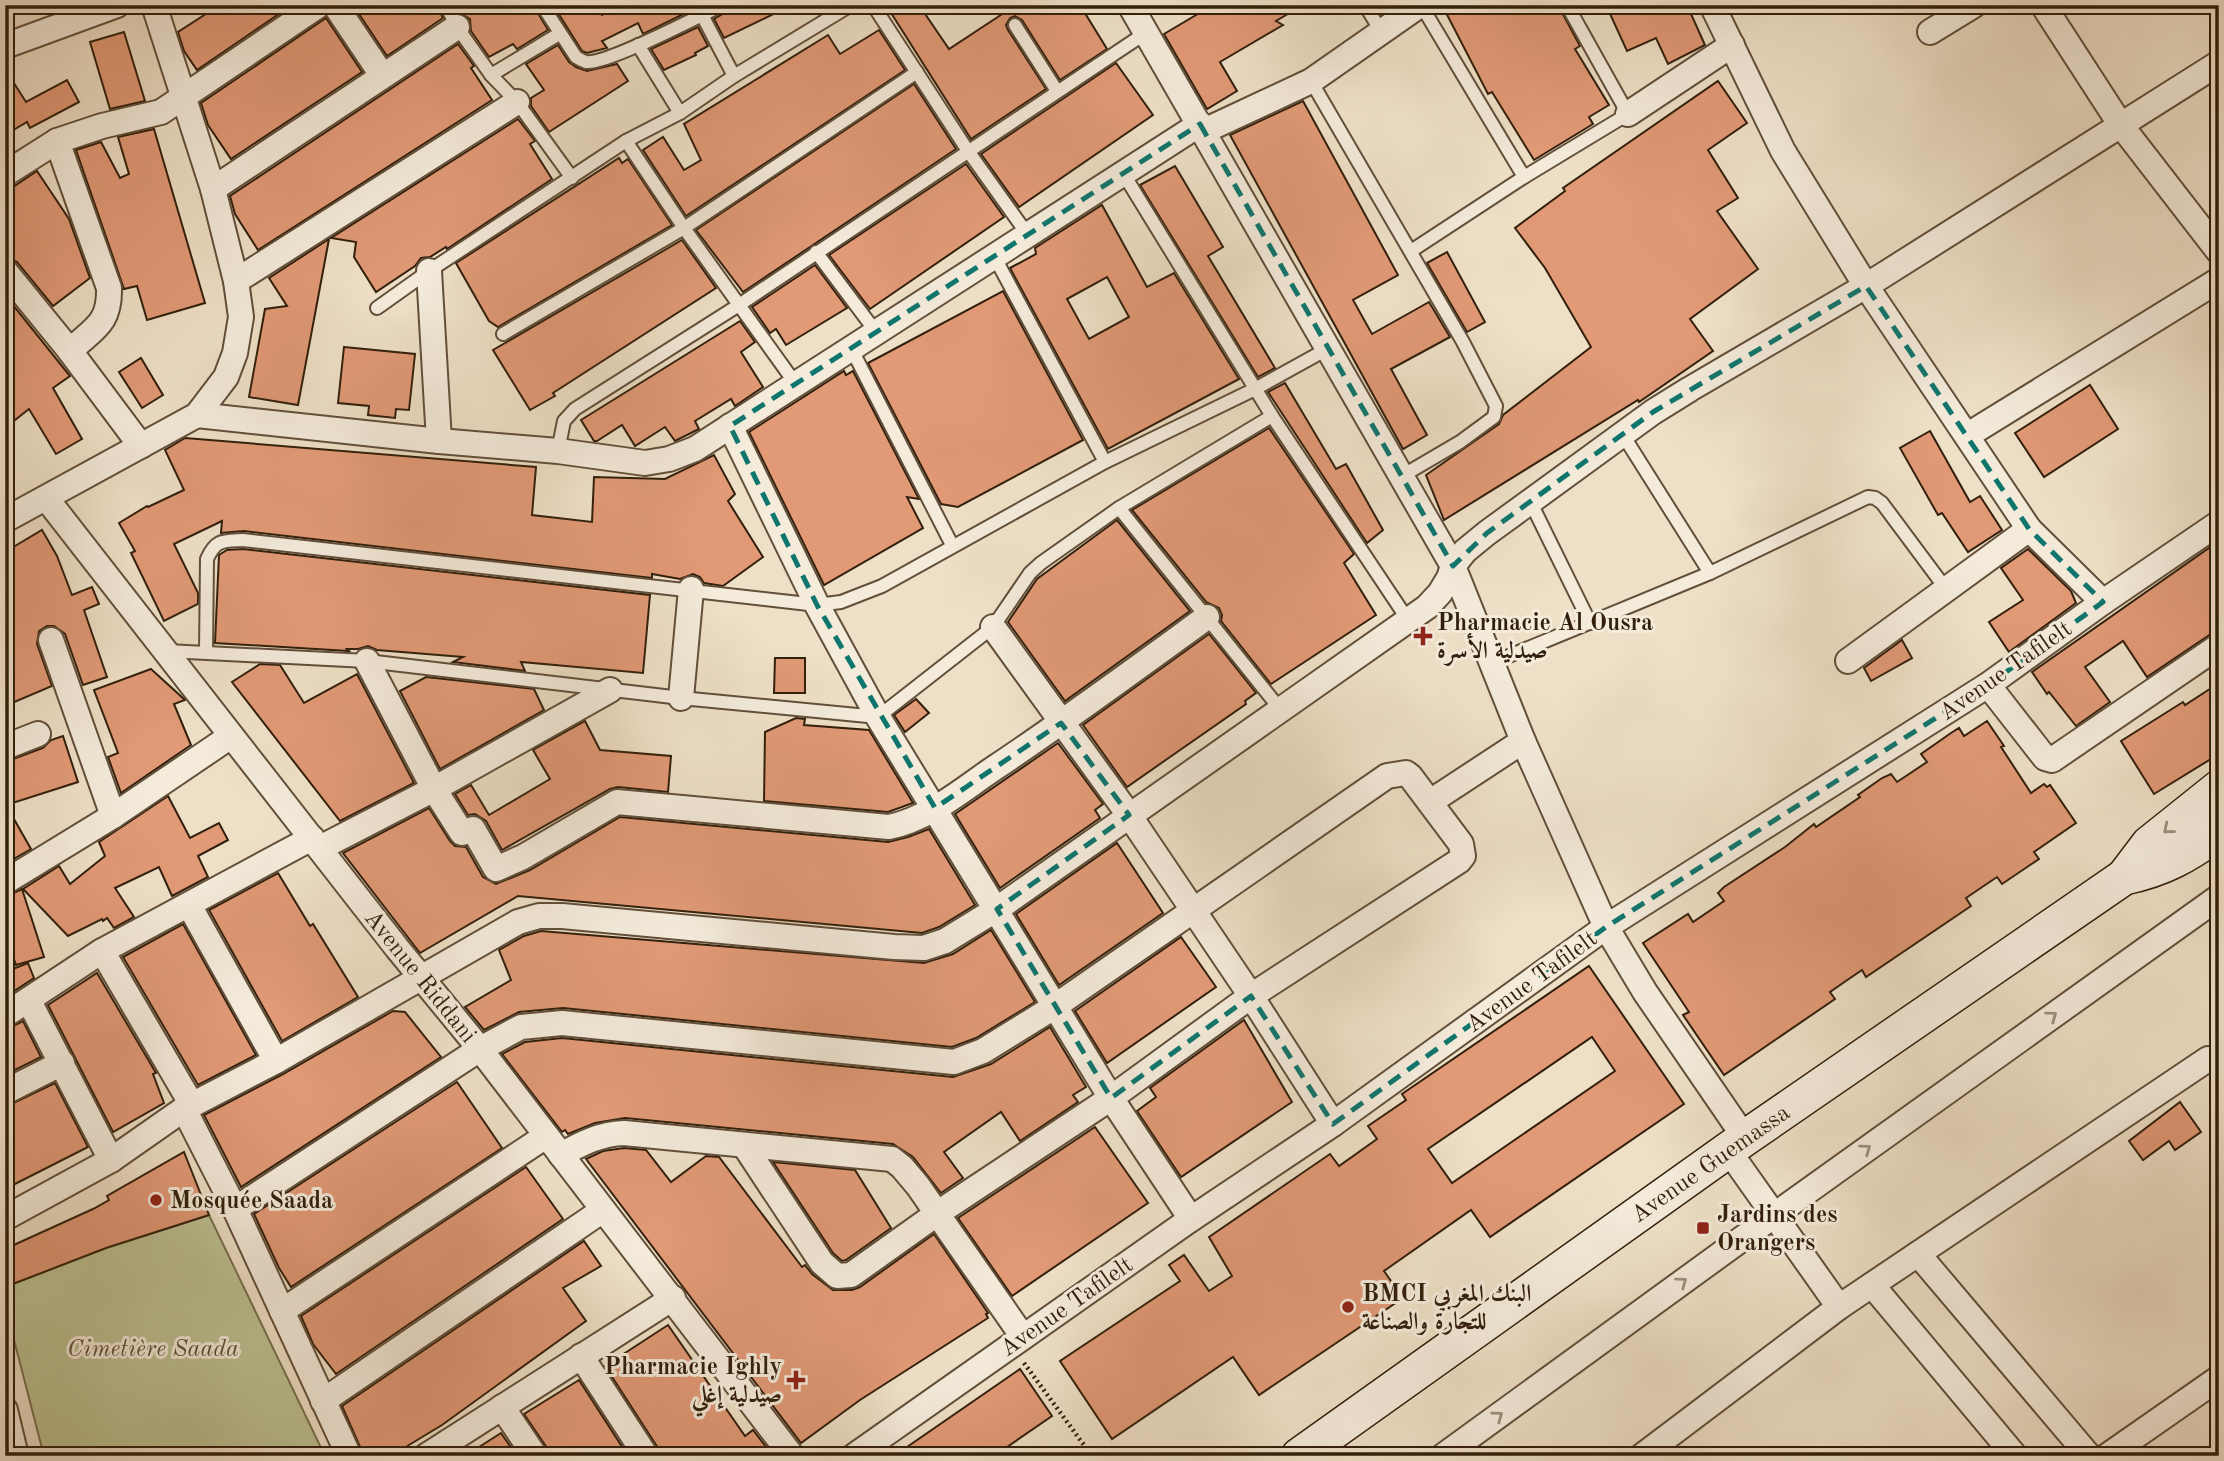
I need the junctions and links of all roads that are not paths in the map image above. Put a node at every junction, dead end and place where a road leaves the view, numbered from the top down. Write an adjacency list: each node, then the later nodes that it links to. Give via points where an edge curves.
1 (117, 5): 25 (street)
2 (154, 5): 33 (street)
3 (319, 5): 33 (street)
4 (335, 5): 28 (street)
5 (542, 5): 22 (lane)
6 (722, 5): 16 (lane)
7 (873, 5): 27 (lane)
8 (1130, 5): 20 (street)
9 (1365, 5): 19 (lane)
10 (1421, 5): 19 (street); 44 (lane)
11 (1567, 5): 36 (lane)
12 (1712, 5): 24 (street)
13 (1974, 5): 21 (street)
14 (2043, 5): 37 (street)
15 (845, 7): 30 (lane)
16 (702, 15): 23 (lane); 30 (lane)
17 (451, 16): 28 (street); 29 (lane)
18 (1015, 25): 32 (lane)
19 (1381, 31): 31 (street)
20 (1147, 32): 32 (lane); 38 (street)
21 (1930, 32)
22 (559, 34): 23 (lane, via 584,62); 29 (lane)
23 (638, 45): 35 (lane)
24 (1732, 45): 36 (street); 57 (street, via 1783,151)
25 (5, 46)
26 (2219, 63): 37 (street)
27 (916, 72): 41 (lane); 47 (lane)
28 (382, 75): 46 (street)
29 (491, 75): 34 (lane)
30 (734, 76): 35 (lane)
31 (1311, 81): 38 (street); 49 (lane)
32 (1058, 91): 41 (lane)
33 (185, 97): 39 (street, via 162,112); 46 (street)
34 (517, 102): 45 (lane); 56 (street)
35 (680, 113): 40 (lane)
36 (1628, 114): 44 (lane)
37 (2120, 124): 51 (street); 57 (street)
38 (1202, 128): 42 (street); 63 (street)
39 (57, 141): 43 (street); 64 (street, via 109,288 110,304 105,320)
40 (626, 141): 45 (lane); 47 (lane)
41 (968, 151): 48 (lane); 50 (lane)
42 (1123, 173): 48 (street); 66 (lane)
43 (5, 174)
44 (1524, 177): 49 (lane)
45 (572, 178): 54 (lane)
46 (213, 189): 56 (street)
47 (684, 228): 58 (lane); 61 (lane)
48 (1028, 235): 52 (street)
49 (1411, 251): 76 (lane, via 1497,411 1460,442)
50 (816, 252): 58 (lane); 60 (lane)
51 (2219, 252)
52 (994, 256): 60 (street); 75 (lane)
53 (5, 271): 64 (street)
54 (429, 271): 59 (lane); 72 (street)
55 (2219, 280): 71 (street)
56 (236, 281): 67 (street, via 241,317 235,353 226,377)
57 (1867, 286): 70 (street, via 1689,389); 71 (street)
58 (739, 305): 65 (lane); 74 (lane, via 567,415)
59 (377, 308)
60 (876, 332): 62 (street)
61 (503, 334)
62 (851, 348): 65 (street); 83 (lane)
63 (1329, 348): 66 (lane); 76 (street)
64 (70, 351): 73 (street)
65 (796, 383): 69 (street)
66 (1255, 389): 68 (lane); 75 (lane)
67 (197, 415): 72 (street); 73 (street)
68 (1272, 416): 79 (lane); 91 (lane)
69 (730, 426): 74 (street, via 695,449 645,463); 89 (street)
70 (1623, 435): 78 (street); 85 (lane)
71 (1968, 435): 82 (street)
72 (439, 441): 74 (street)
73 (141, 446): 77 (street)
74 (558, 451)
75 (1105, 462): 83 (lane)
76 (1402, 477): 84 (street)
77 (46, 498): 80 (street); 96 (street, Avenue Riddani)
78 (1530, 502): 84 (street, via 1486,533); 92 (lane)
79 (1119, 508): 90 (lane); 93 (lane, via 1030,573)
80 (5, 520)
81 (2219, 523): 88 (street, Avenue Tafilelt)
82 (2029, 529): 87 (street); 88 (street)
83 (953, 545): 89 (lane, via 860,596)
84 (1453, 566): 91 (street, via 1440,593); 100 (street)
85 (1710, 573): 87 (lane, via 1868,497 1882,503); 92 (lane)
86 (691, 589): 89 (lane); 97 (lane, via 224,541 213,547 207,559); 103 (street)
87 (1946, 589): 99 (street)
88 (2103, 602): 101 (street, Avenue Tafilelt)
89 (817, 604): 105 (street)
90 (1207, 617): 104 (lane); 106 (street)
91 (1408, 620): 104 (street)
92 (1590, 623): 100 (lane)
93 (993, 627): 105 (lane); 106 (street)
94 (51, 640): 116 (street)
95 (2219, 646): 101 (street, via 2052,760 2045,758)
96 (167, 651): 97 (lane); 108 (street, Avenue Riddani)
97 (206, 652): 98 (lane)
98 (367, 661): 102 (lane); 112 (street)
99 (1849, 662)
100 (1493, 663): 109 (street)
101 (1988, 685): 125 (street, Avenue Tafilelt)
102 (610, 690): 103 (lane); 112 (street)
103 (681, 698): 105 (lane)
104 (1280, 709): 115 (street)
105 (878, 717): 114 (street)
106 (1061, 723): 114 (street); 115 (street)
107 (38, 734): 110 (street)
108 (231, 736): 116 (street); 118 (street, Avenue Riddani)
109 (1523, 741): 113 (street); 125 (street)
110 (5, 747)
111 (2219, 788): 119 (main road, Avenue Guemassa, one-way to 119, via 2149,844)
112 (434, 789): 114 (street, via 462,832 473,829 496,869 617,802 889,827 908,823); 118 (street)
113 (1430, 802): 124 (street, via 1406,773 1387,776); 128 (street, via 1461,844 1459,861)
114 (935, 808): 123 (street)
115 (1129, 815): 123 (street); 124 (street)
116 (113, 816): 120 (street)
117 (2219, 832): 119 (main road, Avenue Guemassa, via 2164,867)
118 (316, 843): 122 (street); 127 (street, Avenue Riddani)
119 (2124, 877): 140 (main road, Avenue Guemassa)
120 (5, 882)
121 (2219, 897): 147 (street, one-way to 121)
122 (189, 905): 126 (street); 133 (street)
123 (997, 909): 127 (street, via 945,941 924,948 539,916 518,922); 130 (street)
124 (1193, 910): 128 (street); 130 (street)
125 (1606, 927): 139 (street, Avenue Tafilelt); 140 (street)
126 (102, 951): 129 (street); 138 (street)
127 (421, 976): 132 (street, Avenue Riddani); 133 (street)
128 (1251, 996): 137 (street); 139 (street)
129 (29, 1001): 131 (street); 135 (street)
130 (1054, 1007): 132 (street, via 983,1051 954,1062 562,1023 521,1027); 137 (street)
131 (5, 1014)
132 (480, 1049): 141 (street, Avenue Riddani); 144 (street)
133 (276, 1061): 138 (street)
134 (2215, 1061): 150 (street)
135 (62, 1063): 136 (street); 143 (street)
136 (5, 1092)
137 (1111, 1098): 146 (street); 149 (street)
138 (188, 1107): 143 (street); 144 (street)
139 (1333, 1124): 149 (street, Avenue Tafilelt)
140 (1736, 1144): 147 (street); 168 (main road, Avenue Guemassa)
141 (554, 1145): 142 (street, via 608,1134); 145 (street, Avenue Riddani); 154 (street)
142 (744, 1145): 146 (street, via 892,1159); 146 (street, via 822,1263 837,1276 851,1275)
143 (111, 1160): 148 (street)
144 (235, 1209): 154 (street)
145 (603, 1210): 152 (street, Avenue Riddani); 158 (street)
146 (938, 1213): 155 (street)
147 (1776, 1214): 153 (street); 169 (street, one-way to 147)
148 (5, 1217)
149 (1191, 1219): 155 (street, Avenue Tafilelt)
150 (1918, 1254): 151 (street); 172 (street)
151 (1872, 1285): 153 (street); 171 (street)
152 (673, 1298): 156 (street); 166 (street, Avenue Riddani)
153 (1839, 1307): 170 (street)
154 (282, 1311): 158 (street)
155 (1017, 1341): 167 (street, Avenue Tafilelt)
156 (581, 1356): 159 (street); 165 (street)
157 (2219, 1378): 173 (street)
158 (323, 1401): 163 (street)
159 (502, 1407): 161 (street); 164 (street)
160 (5, 1410): 162 (street)
161 (427, 1455)
162 (16, 1456)
163 (349, 1456)
164 (535, 1456)
165 (646, 1456)
166 (792, 1456)
167 (854, 1456)
168 (1299, 1456)
169 (1443, 1456)
170 (1642, 1456)
171 (2015, 1456)
172 (2089, 1456)
173 (2107, 1456)

